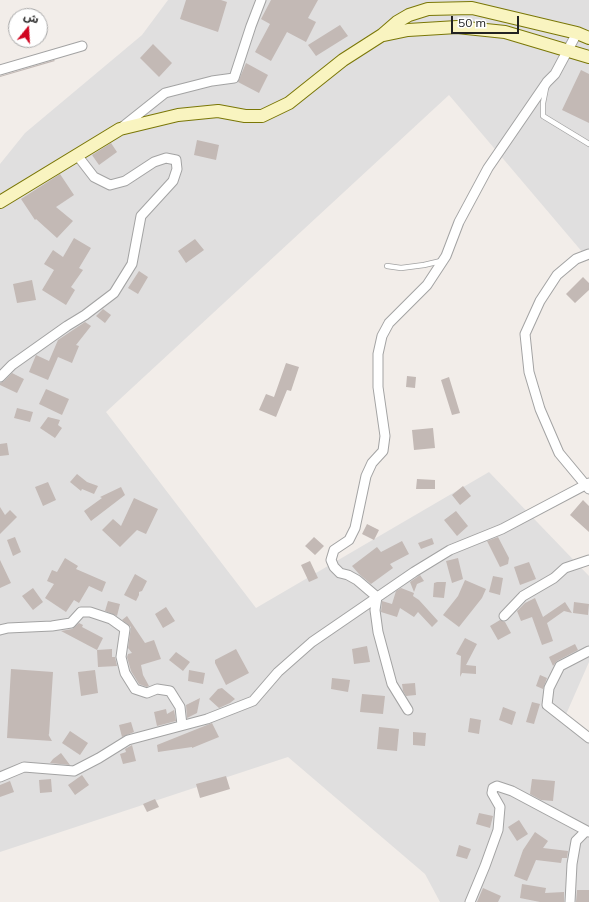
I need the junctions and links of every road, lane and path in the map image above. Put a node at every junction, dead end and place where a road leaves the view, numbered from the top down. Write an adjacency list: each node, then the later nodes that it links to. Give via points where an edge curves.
1 (261, 0): 11 (street, via 234,78 165,93)
2 (470, 4): 3 (street); 4 (street, via 409,15)
3 (577, 33): 5 (street); 7 (street)
4 (382, 35): 7 (street, via 408,30 457,27 505,32); 11 (street, via 343,60 289,103 262,116 218,111 178,115)
5 (589, 38)
6 (82, 46): 9 (street)
7 (569, 50): 8 (street); 10 (street, via 555,74)
8 (589, 57)
9 (0, 70)
10 (547, 82): 12 (lane, via 543,116); 16 (street, via 488,168 459,222)
11 (120, 129): 13 (street)
12 (589, 144)
13 (77, 155): 14 (street); 18 (street, via 94,177 110,185 125,181 154,162 166,158 176,160 177,169 173,181 141,216 132,264 114,293 12,365)
14 (0, 202)
15 (589, 254): 19 (street, via 576,259 557,275 540,301 525,334 529,372 540,409 559,453)
16 (443, 261): 17 (lane, via 401,268); 21 (street, via 427,285 389,323 382,336 378,354 378,387 385,436 383,452 372,463 366,476 355,528 349,540 334,550 331,560 340,573 357,580)
17 (387, 266)
18 (0, 377)
19 (588, 486): 21 (street, via 502,529 450,550)
20 (589, 560): 22 (street, via 565,568 554,578 524,596)
21 (377, 597): 25 (street, via 377,625 392,684); 26 (street, via 312,642 278,672 253,701 207,719)
22 (504, 616)
23 (0, 630): 26 (street, via 71,623 81,612 90,612 111,619 124,629 121,657 125,673 135,689 147,693 157,689 170,691 180,707)
24 (589, 651): 27 (street, via 560,666 549,688 547,705)
25 (408, 710)
26 (182, 725): 28 (street, via 128,740 74,771 24,767)
27 (589, 738)
28 (0, 777)
29 (588, 832): 30 (street, via 512,791 497,786 493,788 492,793 500,807 498,830); 31 (street, via 576,841)
30 (470, 902)
31 (570, 902)

